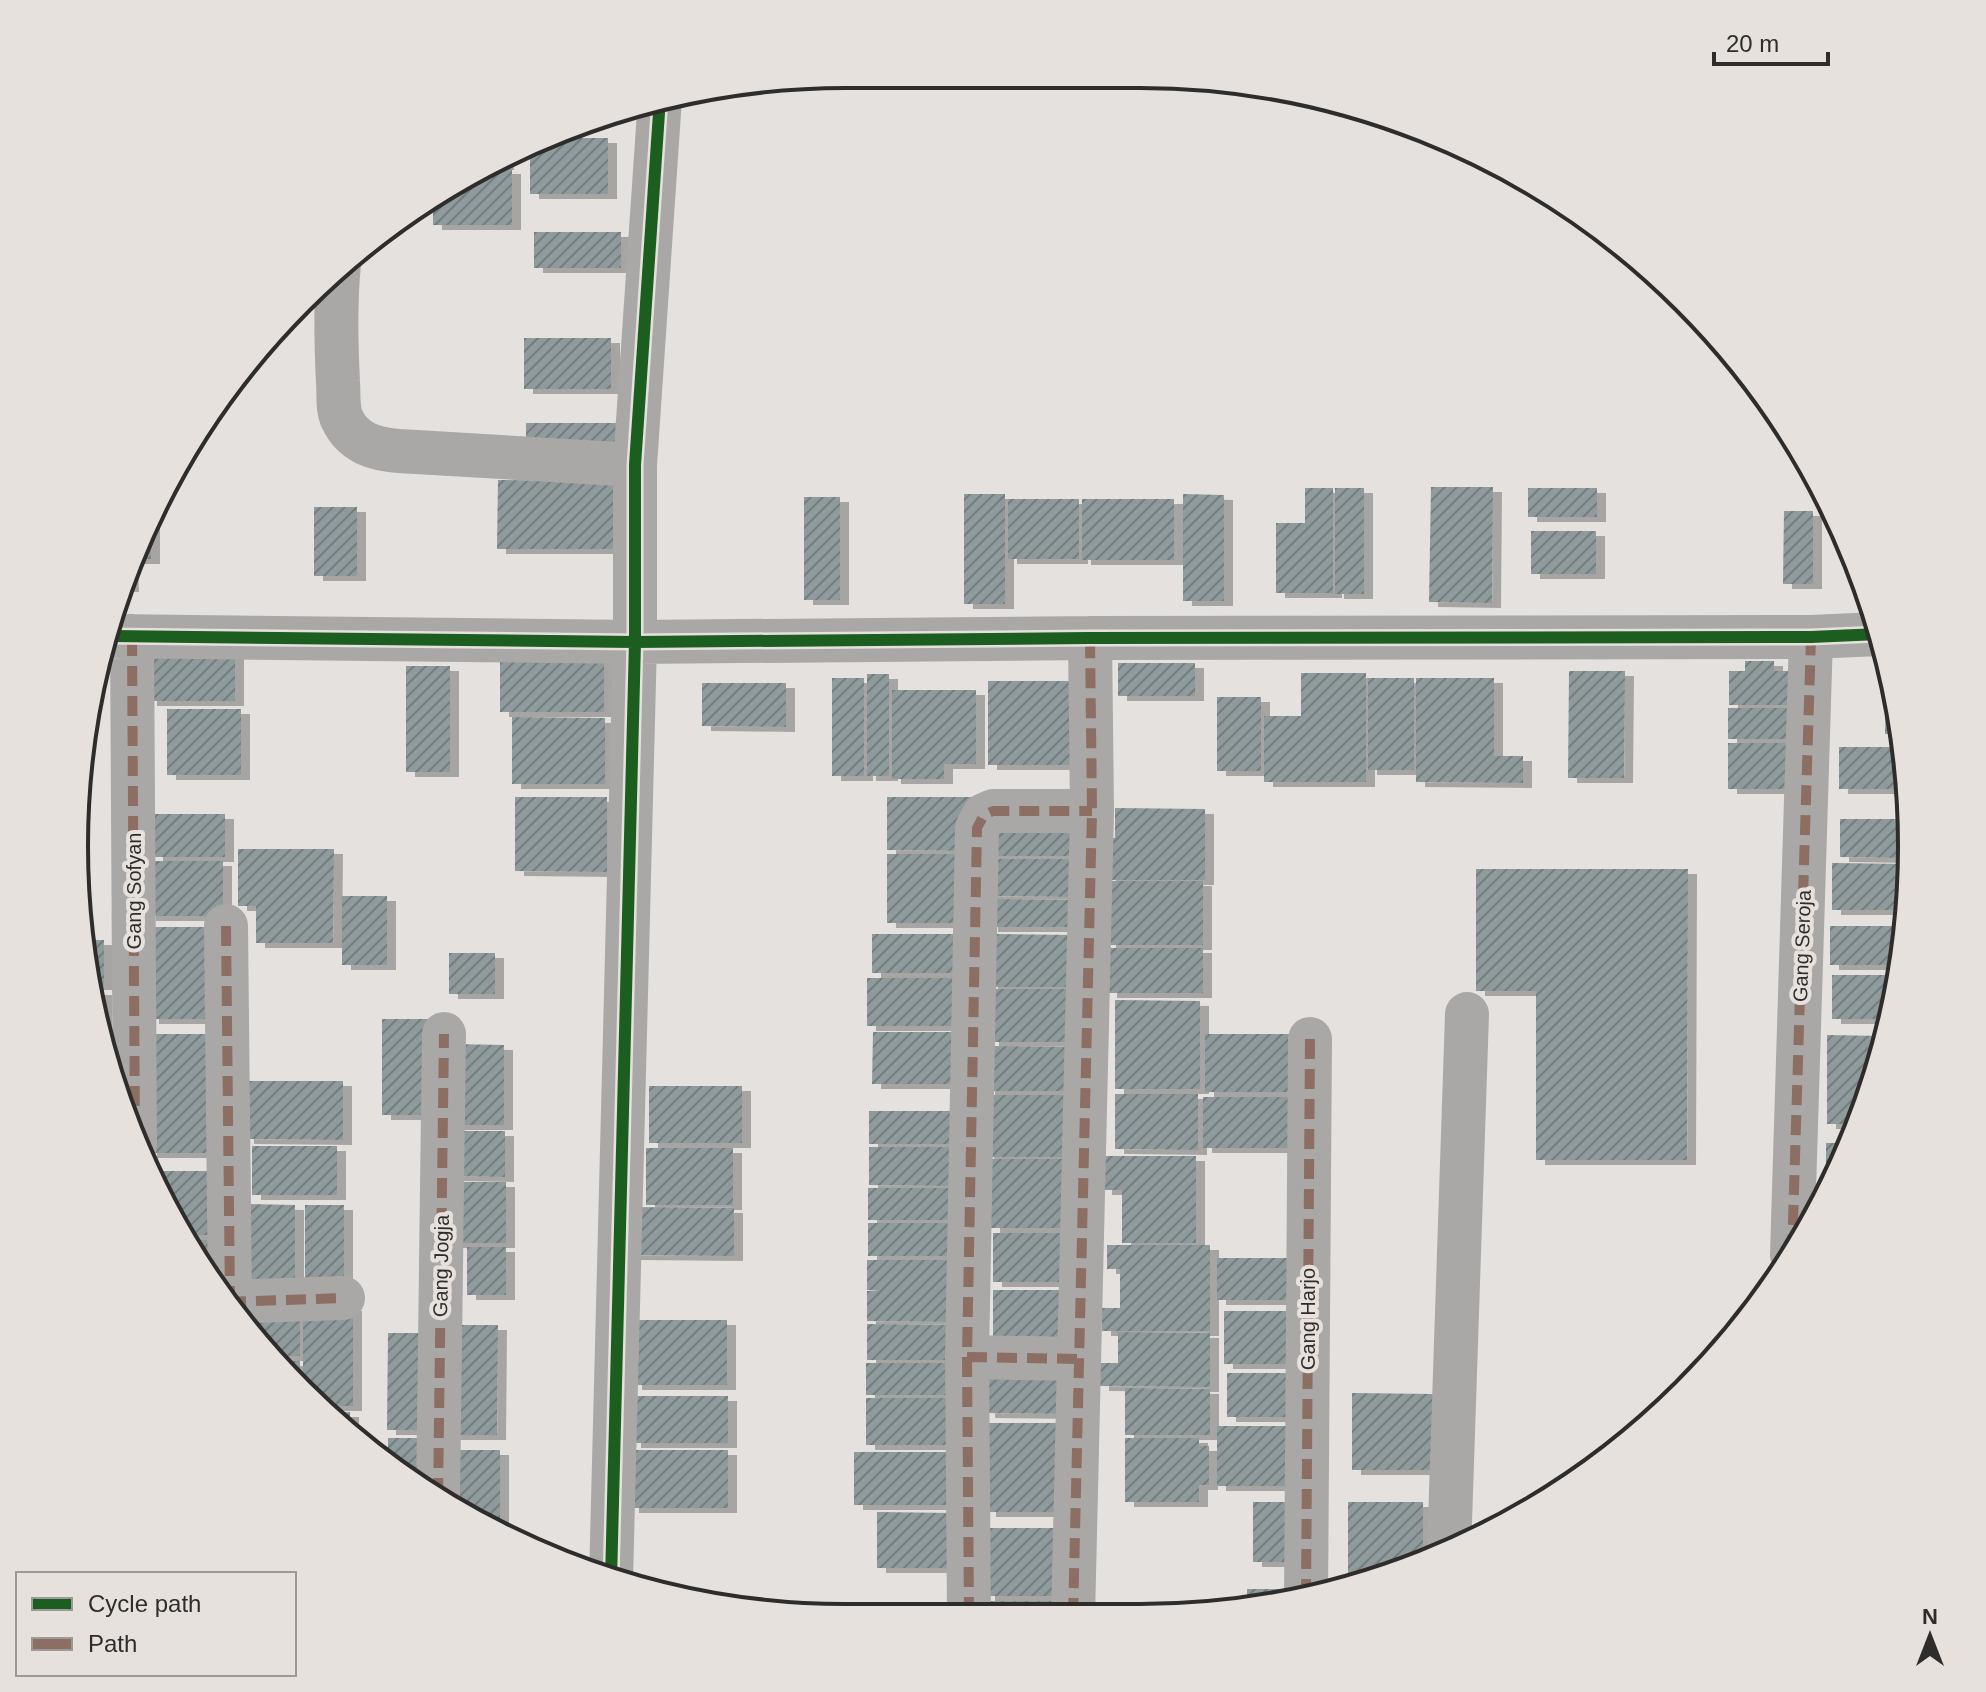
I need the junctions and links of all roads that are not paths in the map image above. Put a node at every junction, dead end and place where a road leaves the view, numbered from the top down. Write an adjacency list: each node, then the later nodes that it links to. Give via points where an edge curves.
1 (659, 112): 3 (street)
2 (339, 283): 3 (street, via 339,407 354,435 371,447)
3 (635, 465): 8 (street)
4 (1867, 635): 6 (street)
5 (121, 636): 8 (street); 14 (street, Gang Sofyan)
6 (1811, 637): 7 (street); 15 (street, Gang Seroja)
7 (1090, 638): 8 (street); 9 (street)
8 (635, 642): 23 (street)
9 (1092, 811): 19 (street, via 993,811 977,828); 20 (street)
10 (226, 926): 16 (street)
11 (1467, 1014): 22 (street)
12 (444, 1034): 21 (street, Gang Jogja)
13 (1310, 1039): 24 (street, Gang Harjo)
14 (134, 1105)
15 (1793, 1230)
16 (228, 1283)
17 (343, 1298): 18 (street)
18 (241, 1302)
19 (967, 1357): 20 (street); 25 (street)
20 (1079, 1359): 26 (street)
21 (438, 1484)
22 (1449, 1537)
23 (611, 1567)
24 (1306, 1585)
25 (969, 1604)
26 (1073, 1604)

